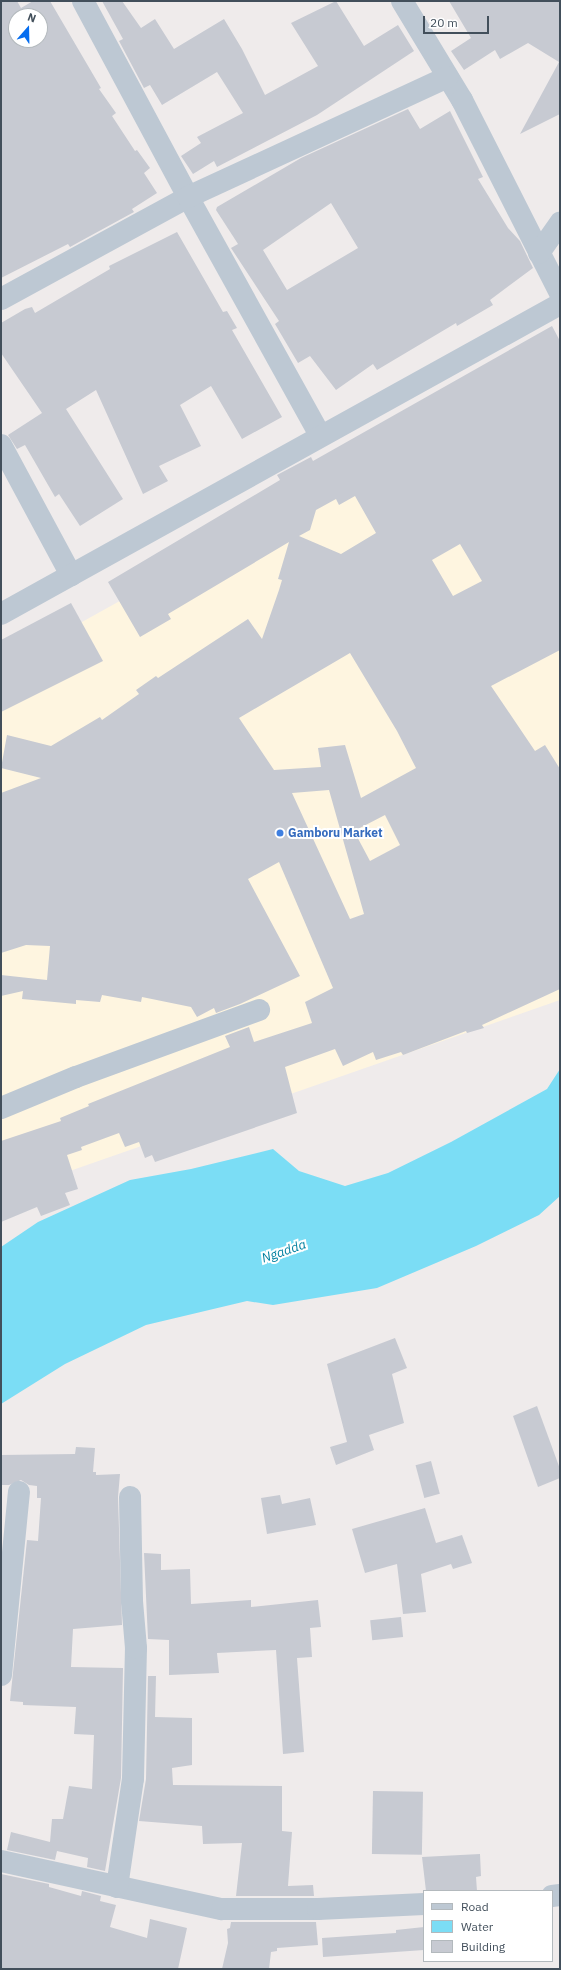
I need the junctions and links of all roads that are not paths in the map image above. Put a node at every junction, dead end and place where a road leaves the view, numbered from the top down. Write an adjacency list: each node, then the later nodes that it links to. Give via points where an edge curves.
1 (83, 1): 4 (street)
2 (408, 4): 3 (street)
3 (448, 78): 4 (street); 6 (street)
4 (188, 197): 8 (street); 10 (street)
5 (560, 223): 6 (street)
6 (539, 253): 7 (street)
7 (560, 293)
8 (1, 299)
9 (560, 304): 10 (street)
10 (320, 435): 12 (street)
11 (1, 445): 12 (street)
12 (71, 575): 13 (street)
13 (1, 614)
14 (259, 1010): 15 (street, via 76,1077)
15 (1, 1108)
16 (19, 1492): 18 (street)
17 (130, 1497): 20 (street, via 132,1601 136,1648 133,1779)
18 (1, 1674)
19 (1, 1861): 20 (street)
20 (117, 1887): 21 (street, via 222,1909 318,1909)
21 (423, 1904)

